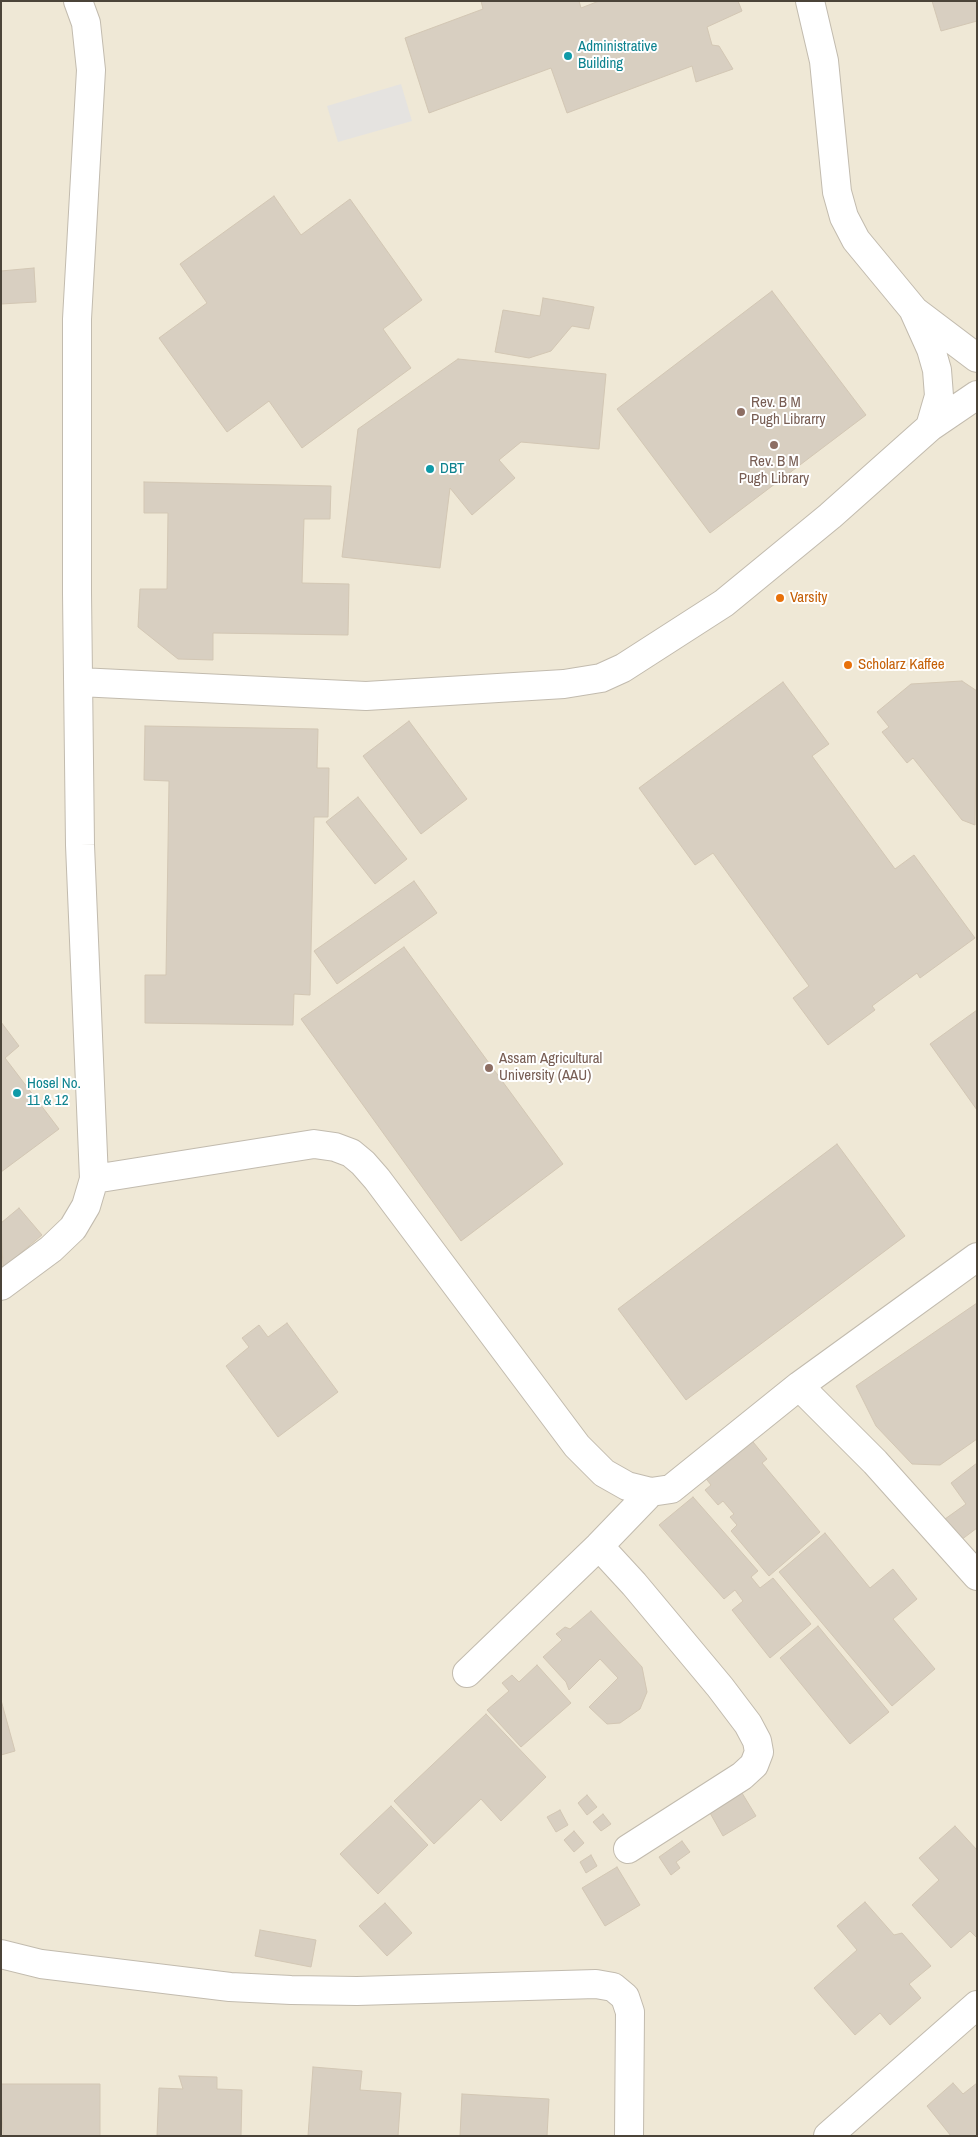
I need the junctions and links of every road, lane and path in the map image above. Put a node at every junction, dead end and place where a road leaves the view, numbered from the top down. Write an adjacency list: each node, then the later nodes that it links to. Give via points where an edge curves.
1 (78, 1): 7 (lane, via 86,23 91,70 77,319)
2 (810, 1): 3 (lane, via 824,61 836,183 844,217 856,240)
3 (913, 309): 4 (lane); 6 (lane, via 937,370 939,396)
4 (977, 358)
5 (977, 395): 6 (lane)
6 (930, 427): 7 (lane, via 830,516 724,603 623,668 601,678 564,684 366,696)
7 (79, 682): 8 (lane, via 80,845)
8 (94, 1179): 10 (lane, via 86,1206 72,1228); 12 (lane, via 314,1144 351,1153 377,1179 577,1446 604,1473 627,1486)
9 (977, 1257): 11 (lane)
10 (1, 1286)
11 (799, 1386): 12 (lane, via 671,1489); 14 (lane, via 875,1462)
12 (651, 1492): 13 (lane)
13 (599, 1546): 15 (lane); 16 (lane, via 720,1687 748,1724 757,1740 759,1752 754,1765 742,1776)
14 (977, 1576)
15 (467, 1674)
16 (628, 1849)
17 (1, 1954): 19 (lane, via 41,1964 230,1987 357,1991 596,1984 613,1987 625,1997 630,2012)
18 (977, 2005): 20 (lane)
19 (629, 2136)
20 (828, 2136)

